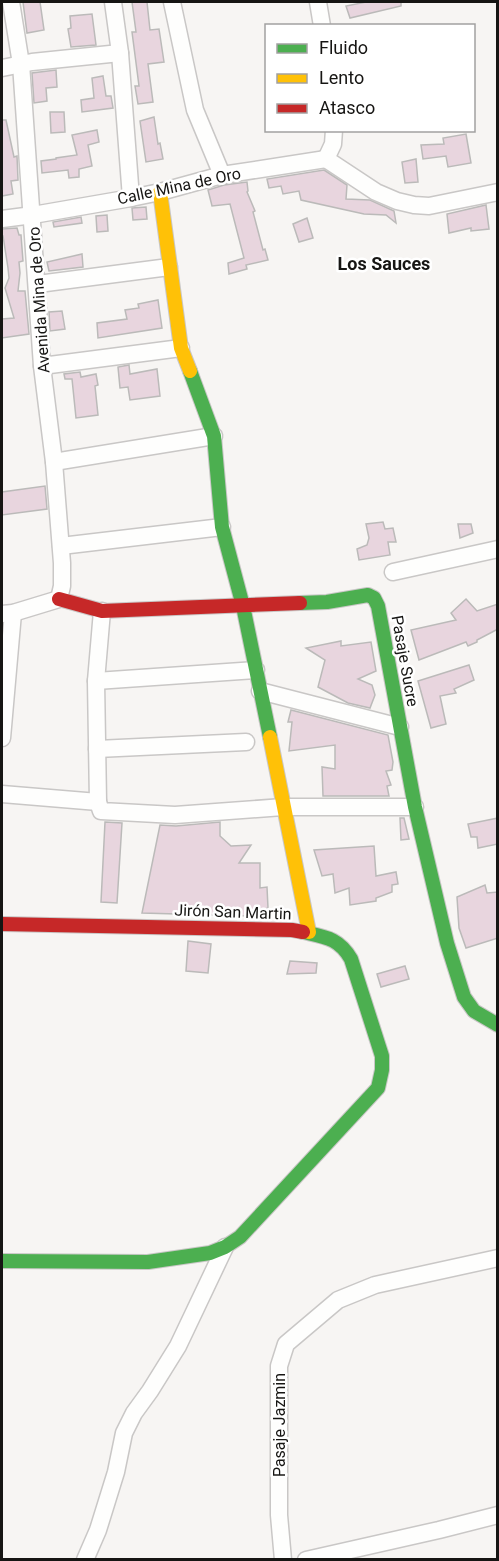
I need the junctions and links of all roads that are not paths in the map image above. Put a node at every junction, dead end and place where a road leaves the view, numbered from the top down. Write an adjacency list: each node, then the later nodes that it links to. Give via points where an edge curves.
1 (11, 2): 7 (street, Avenida Mina de Oro)
2 (113, 2): 6 (street)
3 (172, 2): 11 (street, via 195,110)
4 (318, 2): 5 (street)
5 (322, 24)
6 (120, 53): 7 (street); 14 (street)
7 (21, 64): 8 (street); 15 (street, Avenida Mina de Oro)
8 (2, 68)
9 (334, 132): 10 (street)
10 (326, 159): 11 (street, Calle Mina de Oro); 13 (street, via 376,192 414,205 429,206)
11 (222, 175): 12 (street, Calle Mina de Oro)
12 (160, 192): 14 (street, Calle Mina de Oro); 17 (street)
13 (498, 192)
14 (131, 198): 15 (street, Calle Mina de Oro)
15 (33, 215): 16 (street, Calle Mina de Oro); 18 (street, Avenida Mina de Oro)
16 (2, 219)
17 (169, 267): 18 (street); 19 (street)
18 (38, 284): 20 (street, Avenida Mina de Oro)
19 (181, 348): 20 (street); 21 (street)
20 (42, 366): 22 (street, Avenida Mina de Oro)
21 (214, 435): 22 (street); 23 (street)
22 (54, 462): 24 (street, Avenida Mina de Oro)
23 (222, 527): 24 (street); 28 (street)
24 (61, 546): 27 (street, Avenida Mina de Oro)
25 (498, 549): 26 (street)
26 (393, 572)
27 (59, 599): 29 (street, Pasaje Sucre); 30 (street)
28 (243, 606): 29 (street, Pasaje Sucre); 31 (street); 34 (street, Pasaje Sucre, via 327,602 368,595 374,598)
29 (102, 611): 32 (street)
30 (7, 614): 35 (street)
31 (256, 670): 32 (street); 33 (street)
32 (96, 681): 37 (street)
33 (260, 691): 34 (street); 40 (street)
34 (400, 727): 41 (street, Pasaje Sucre)
35 (2, 738)
36 (246, 741): 37 (street)
37 (97, 749): 39 (street)
38 (2, 794): 39 (street)
39 (98, 802): 40 (street, via 101,811 175,815)
40 (283, 807): 41 (street); 43 (street)
41 (415, 807): 44 (street, Pasaje Sucre, via 464,997 474,1011)
42 (2, 924): 43 (street, Jirón San Martin)
43 (309, 933): 45 (street, Jirón San Martin, via 344,947 351,959 382,1056 378,1088 240,1237)
44 (498, 1024)
45 (225, 1247): 47 (street, via 210,1253 148,1262); 49 (street, via 178,1346 124,1433 116,1472)
46 (498, 1258): 50 (street, Pasaje Jazmin, via 375,1285 338,1300 286,1344 279,1366 279,1515)
47 (2, 1261)
48 (498, 1515): 51 (street)
49 (85, 1560)
50 (283, 1560)
51 (306, 1560)

